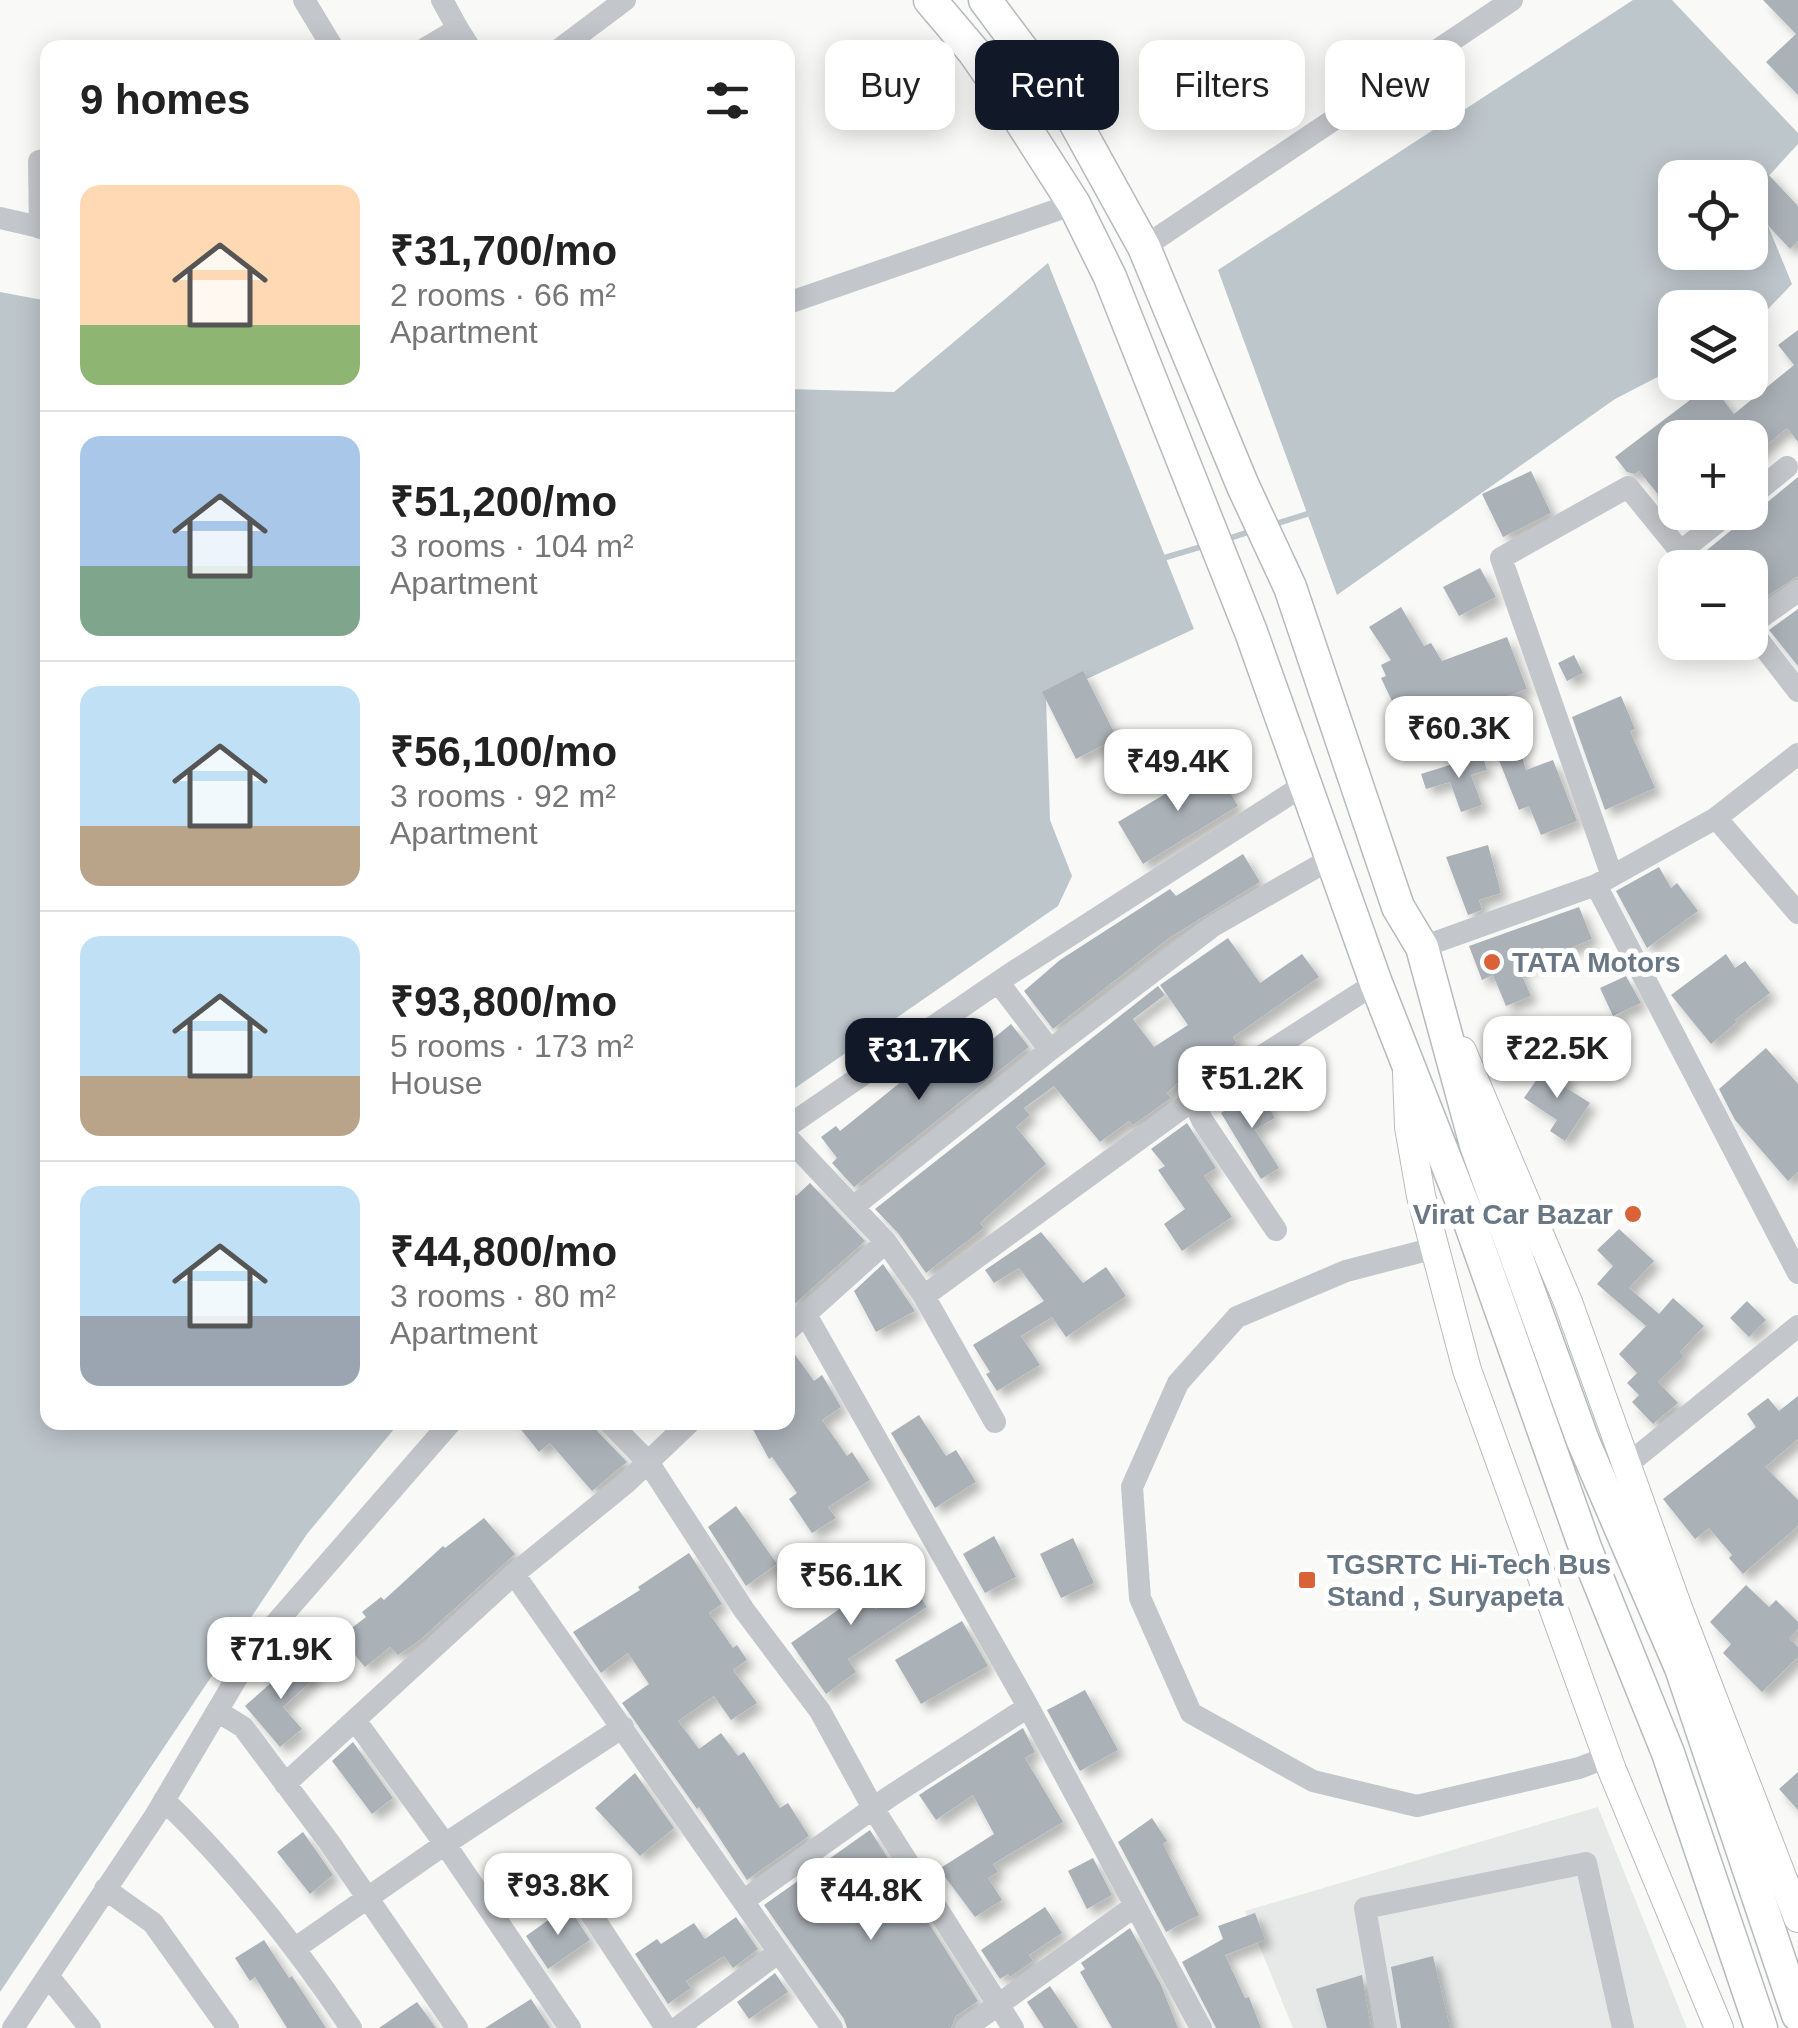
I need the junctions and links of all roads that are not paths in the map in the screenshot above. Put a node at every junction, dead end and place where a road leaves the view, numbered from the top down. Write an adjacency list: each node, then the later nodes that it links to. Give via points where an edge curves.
1 (304, 0): 8 (street)
2 (442, 0): 7 (street)
3 (625, 0): 9 (street)
4 (930, 0): 10 (highway, via 974,52)
5 (1512, 0): 13 (street)
6 (998, 5): 13 (highway)
7 (464, 38)
8 (328, 40)
9 (572, 40)
10 (1074, 204): 14 (street); 25 (highway, via 1201,502)
11 (0, 218): 12 (street)
12 (40, 227)
13 (1144, 246): 30 (highway, via 1290,586 1398,907)
14 (795, 302)
15 (1787, 467): 16 (street)
16 (1768, 482)
17 (1714, 530): 19 (street)
18 (1679, 550): 28 (street, via 1628,488 1501,558)
19 (1696, 550)
20 (1798, 590): 21 (street)
21 (1768, 613)
22 (1768, 651): 23 (street)
23 (1798, 691)
24 (1798, 754): 26 (street)
25 (1307, 783): 27 (highway); 31 (street)
26 (1716, 818): 28 (street); 29 (street)
27 (1334, 857): 32 (highway); 33 (street, via 1213,926)
28 (1604, 881): 30 (street); 42 (street)
29 (1798, 913)
30 (1422, 947): 52 (main road); 73 (highway, via 1476,1146 1583,1441 1681,1668)
31 (998, 982): 33 (street); 36 (street)
32 (1376, 983): 34 (highway); 35 (street)
33 (1050, 1050): 38 (street)
34 (1406, 1058): 41 (main road, via 1409,1127); 89 (highway, via 1586,1550 1668,1753)
35 (1192, 1100): 39 (street); 43 (street)
36 (795, 1121)
37 (795, 1145): 38 (street)
38 (853, 1206): 40 (street)
39 (1276, 1230)
40 (886, 1242): 43 (street); 44 (street)
41 (1435, 1248): 58 (main road, via 1467,1370); 58 (street, via 1346,1270 1237,1317 1178,1383 1132,1487 1140,1598 1191,1713 1313,1781 1417,1806)
42 (1798, 1272)
43 (924, 1296): 47 (street)
44 (806, 1313): 45 (street); 54 (street)
45 (795, 1323)
46 (1798, 1326): 52 (street)
47 (995, 1422)
48 (444, 1430): 55 (street, via 255,1648)
49 (617, 1430): 51 (street)
50 (682, 1430): 51 (street)
51 (648, 1462): 53 (street); 61 (street, via 744,1610 820,1711)
52 (1628, 1464): 66 (main road, via 1685,1626)
53 (514, 1574): 56 (street); 57 (street)
54 (1028, 1707): 61 (street); 68 (street)
55 (217, 1711): 59 (street, via 243,1727); 60 (street)
56 (355, 1720): 59 (street); 62 (street)
57 (622, 1727): 62 (street); 67 (street)
58 (1608, 1757): 88 (main road)
59 (285, 1784): 65 (street)
60 (164, 1800): 64 (street); 69 (street, via 216,1850)
61 (873, 1808): 67 (street); 72 (street)
62 (445, 1844): 65 (street); 79 (street)
63 (574, 1888): 80 (street)
64 (105, 1889): 71 (street); 76 (street, via 153,1923)
65 (370, 1899): 69 (street); 78 (street)
66 (1796, 1900)
67 (743, 1901): 70 (street)
68 (1135, 1906): 72 (street); 85 (street)
69 (296, 1947): 77 (street)
70 (779, 1952): 81 (street); 82 (street)
71 (48, 1976): 74 (street); 75 (street)
72 (998, 2005): 83 (street); 84 (street)
73 (1798, 2015)
74 (13, 2028)
75 (90, 2028)
76 (228, 2028)
77 (351, 2028)
78 (458, 2028)
79 (570, 2028)
80 (666, 2028)
81 (677, 2028)
82 (832, 2028)
83 (966, 2028)
84 (1013, 2028)
85 (1201, 2028)
86 (1386, 2028): 87 (street, via 1365,1908 1586,1863)
87 (1623, 2028)
88 (1719, 2028)
89 (1762, 2028)

